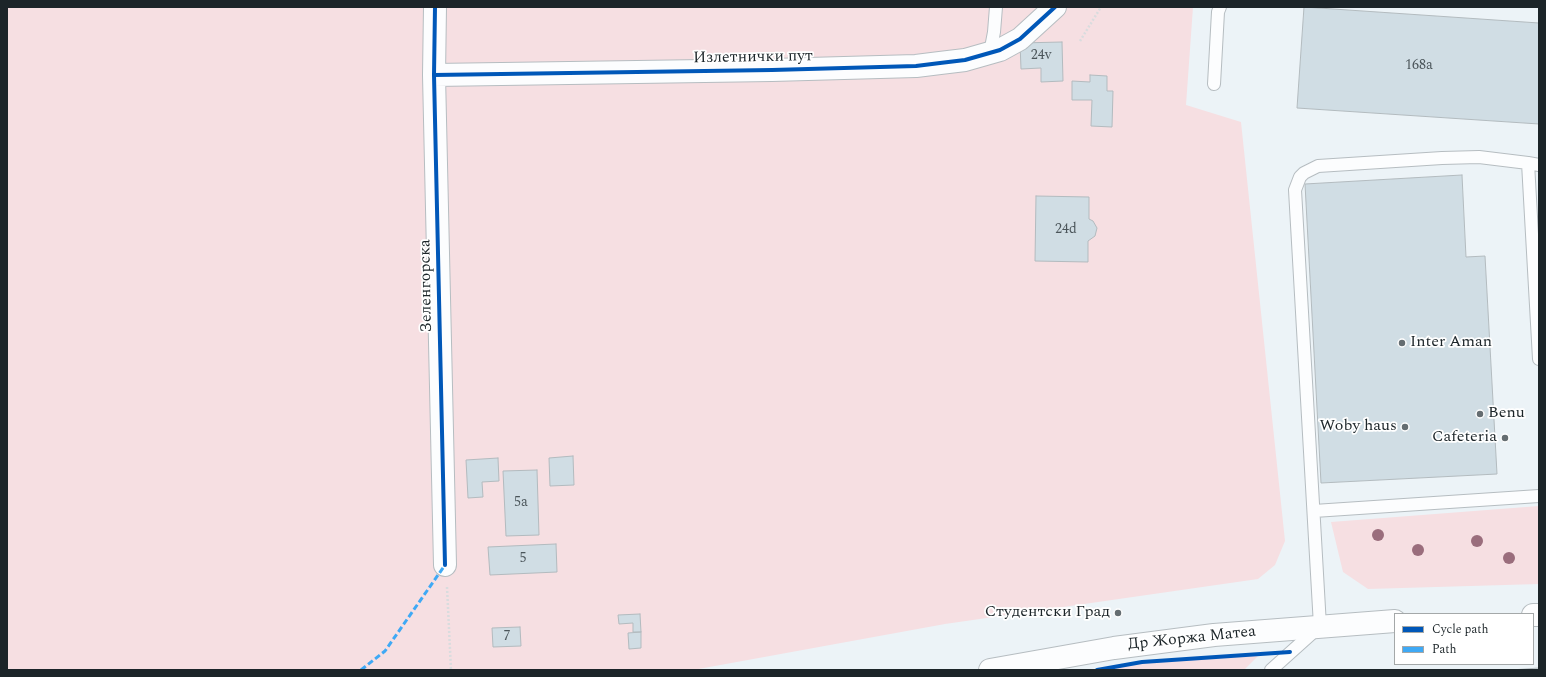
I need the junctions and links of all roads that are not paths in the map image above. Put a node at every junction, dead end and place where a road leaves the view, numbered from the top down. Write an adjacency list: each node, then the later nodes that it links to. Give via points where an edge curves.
1 (435, 7): 6 (street, Зеленгорска)
2 (996, 7): 5 (lane)
3 (1055, 7): 5 (street, Излетнички пут, via 1020,39)
4 (1220, 7): 7 (lane)
5 (990, 53): 6 (street, Излетнички пут, via 965,60 908,66)
6 (434, 75): 12 (street, Зеленгорска)
7 (1214, 84)
8 (1534, 164): 9 (lane); 11 (lane, via 1479,157 1442,158 1318,166 1300,177 1295,190)
9 (1539, 359)
10 (1539, 496): 11 (lane)
11 (1314, 511): 14 (lane)
12 (445, 565)
13 (1394, 621): 14 (street, Др Жоржа Матеа)
14 (1320, 626): 15 (street, Др Жоржа Матеа, via 1214,635 1114,648); 16 (lane)
15 (990, 670)
16 (1271, 670)

